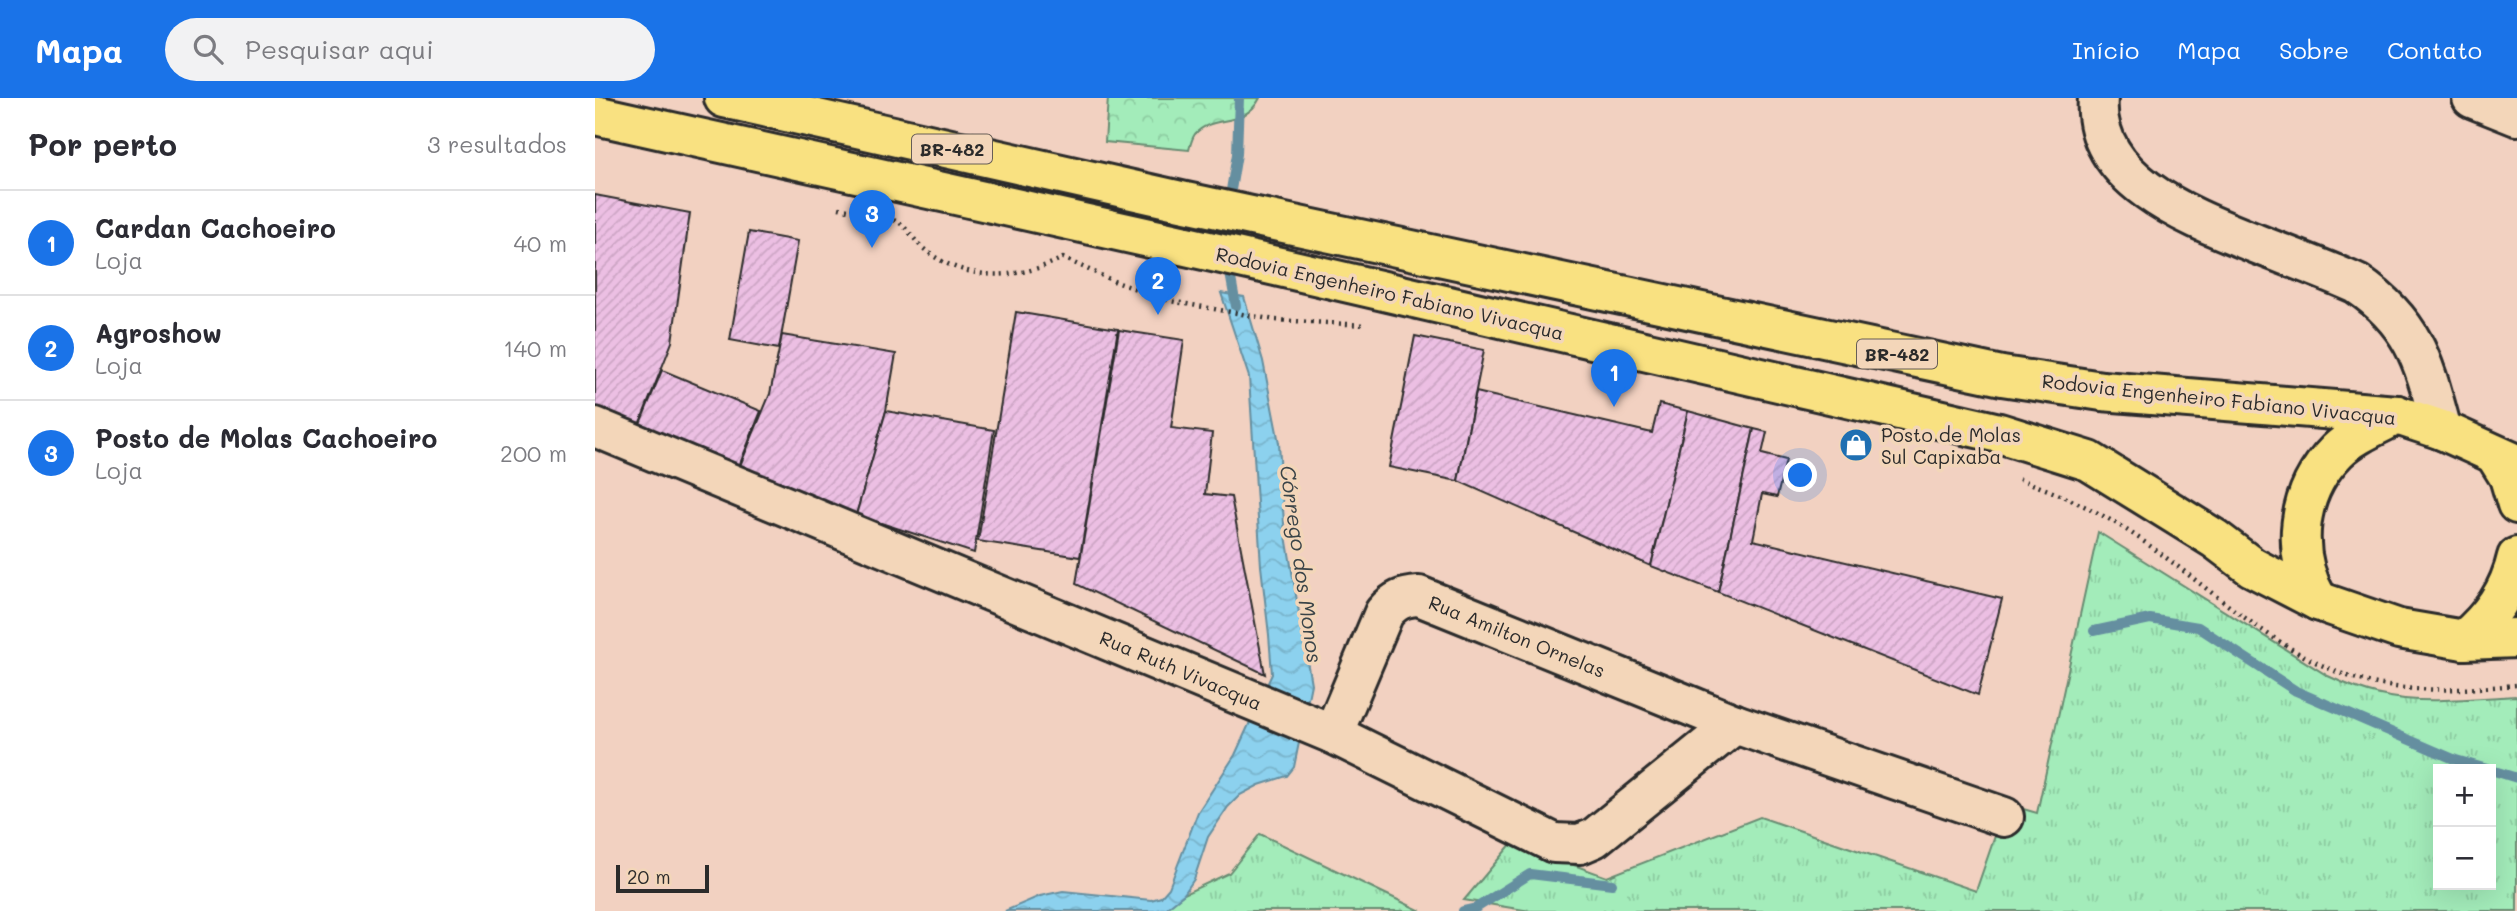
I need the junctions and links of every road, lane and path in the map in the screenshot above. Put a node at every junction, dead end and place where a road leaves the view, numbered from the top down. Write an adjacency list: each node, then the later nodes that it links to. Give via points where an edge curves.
1 (724, 98): 8 (highway, Rodovia Engenheiro Fabiano Vivacqua / BR-482, via 1181,201 2002,376 2102,391)
2 (2098, 98): 10 (street, via 2100,125 2117,162 2152,194 2192,218 2357,284 2393,313 2417,348)
3 (2472, 98): 5 (street)
4 (595, 115): 15 (highway, Rodovia Engenheiro Fabiano Vivacqua / BR-482, via 1999,433 2089,461 2215,538 2252,567)
5 (2517, 116)
6 (833, 206): 7 (path, via 899,223 926,251 960,269 1023,273 1063,257 1170,301 1275,320)
7 (1368, 325)
8 (2397, 415): 10 (highway, Rodovia Engenheiro Fabiano Vivacqua / BR-482); 15 (highway, via 2337,451 2312,485 2304,506 2300,548 2303,569)
9 (595, 427): 20 (street, Rua Ruth Vivacqua)
10 (2442, 430): 11 (highway, Rodovia Engenheiro Fabiano Vivacqua / BR-482)
11 (2507, 460): 13 (highway)
12 (2014, 477): 18 (path, via 2125,529 2277,639 2335,671 2400,688 2435,691)
13 (2517, 504)
14 (2517, 557): 17 (highway, via 2495,609)
15 (2318, 601): 17 (highway, Rodovia Engenheiro Fabiano Vivacqua / BR-482, via 2399,629)
16 (2517, 638): 17 (highway, Rodovia Engenheiro Fabiano Vivacqua / BR-482)
17 (2464, 640)
18 (2517, 685)
19 (1735, 724): 20 (street, Rua Ruth Vivacqua, via 1594,838 1567,845 1554,843); 20 (street, Rua Amilton Ornelas, via 1419,596 1395,601 1384,613); 21 (street, Rua Amilton Ornelas)
20 (1322, 730)
21 (2004, 817)

